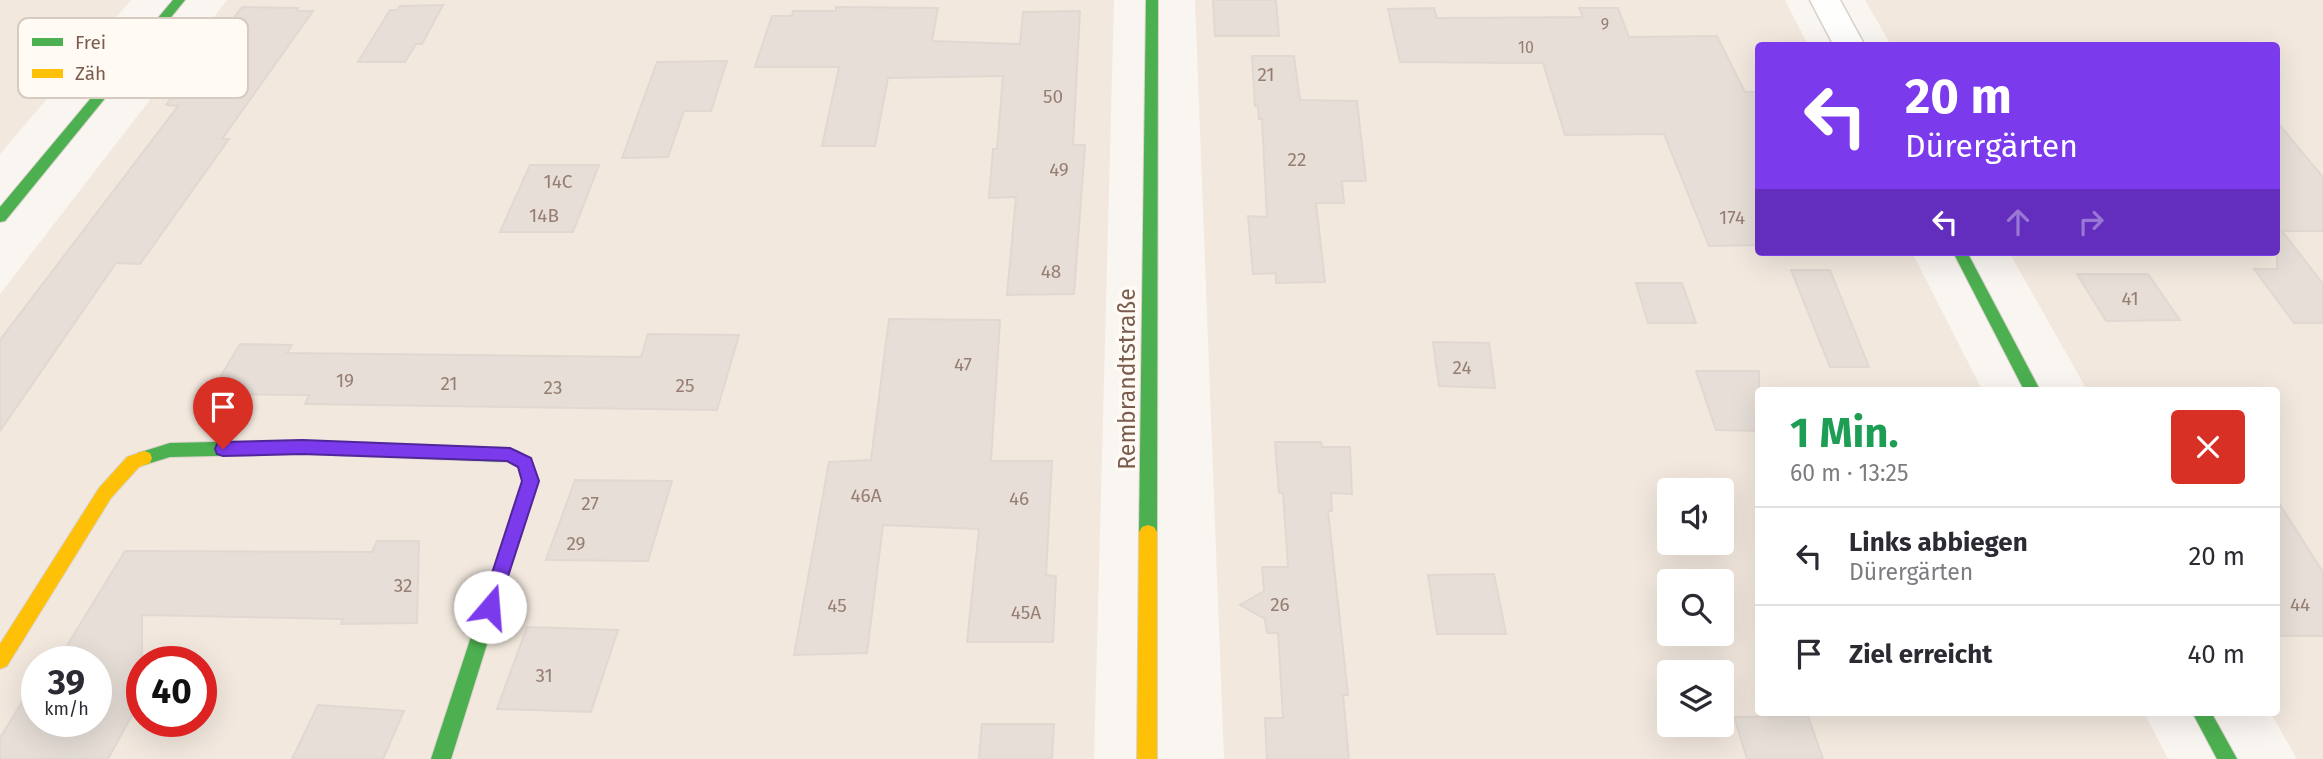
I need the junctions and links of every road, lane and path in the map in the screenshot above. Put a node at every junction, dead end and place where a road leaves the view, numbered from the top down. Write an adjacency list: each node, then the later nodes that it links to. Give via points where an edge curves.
1 (179, 0): 4 (street)
2 (1152, 0): 13 (street, Rembrandtstraße)
3 (1825, 0): 5 (street)
4 (164, 18)
5 (1848, 42)
6 (98, 98): 7 (street)
7 (0, 217)
8 (1961, 256): 9 (street)
9 (2030, 387)
10 (0, 660): 12 (street, via 104,493 133,462 170,450 302,447 510,455 525,463 530,481)
11 (2204, 716): 14 (street)
12 (441, 759)
13 (1147, 759)
14 (2227, 759)

